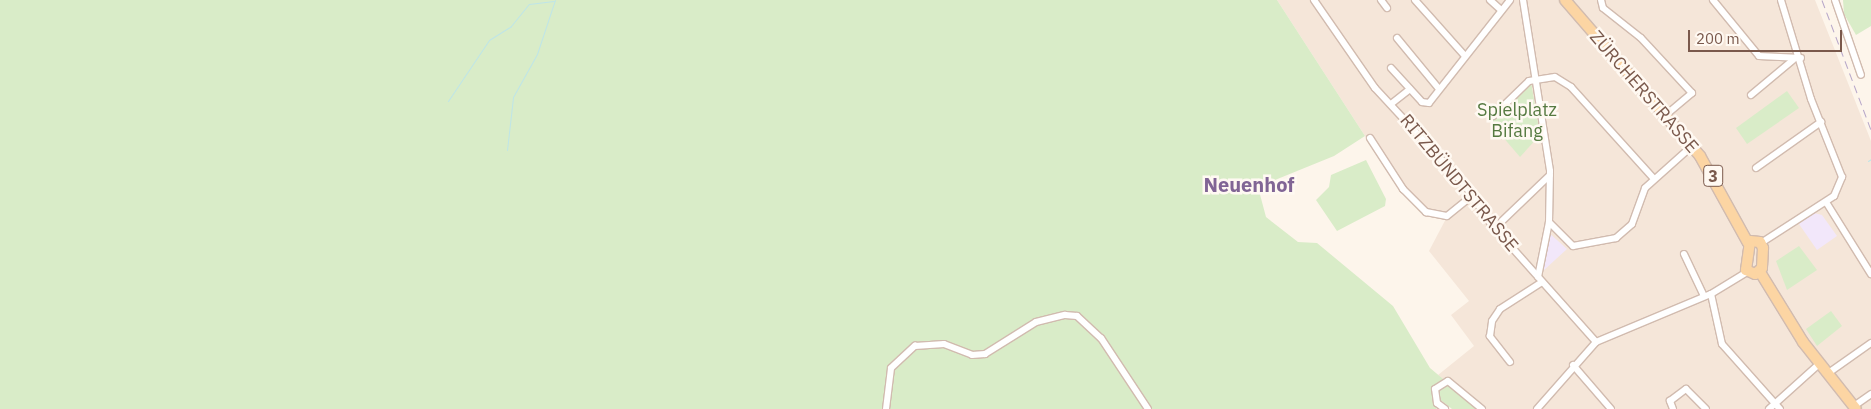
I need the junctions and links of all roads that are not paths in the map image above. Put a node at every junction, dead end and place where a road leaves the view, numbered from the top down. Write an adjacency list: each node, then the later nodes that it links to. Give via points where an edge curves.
1 (1314, 0): 26 (street)
2 (1381, 0): 13 (street)
3 (1415, 0): 17 (street)
4 (1490, 0): 14 (street)
5 (1510, 0): 14 (street)
6 (1523, 0): 22 (street)
7 (1559, 0): 15 (main road, ZÜRCHERSTRASSE / 3)
8 (1565, 0): 15 (main road, ZÜRCHERSTRASSE / 3)
9 (1601, 0): 28 (street, via 1604,8 1641,38 1692,93)
10 (1713, 0): 19 (street, via 1760,56)
11 (1781, 0): 18 (street)
12 (1835, 0): 21 (street)
13 (1387, 8)
14 (1500, 10): 17 (street)
15 (1582, 21): 28 (main road, ZÜRCHERSTRASSE / 3)
16 (1397, 38): 24 (street)
17 (1464, 56): 24 (street)
18 (1801, 58): 19 (street); 29 (street)
19 (1793, 60): 25 (street)
20 (1392, 68): 23 (street)
21 (1861, 75)
22 (1535, 79): 27 (street, via 1511,95); 33 (street); 34 (street, via 1555,77 1571,87)
23 (1410, 89): 24 (street, via 1425,104); 26 (street, RITZBÜNDTSTRASSE)
24 (1439, 89)
25 (1751, 95)
26 (1391, 104): 35 (street, RITZBÜNDTSTRASSE)
27 (1493, 116)
28 (1665, 116): 31 (main road, ZÜRCHERSTRASSE / 3)
29 (1821, 122): 32 (street); 36 (street, via 1842,177 1838,192)
30 (1370, 138): 35 (street, via 1403,189 1426,212 1447,216)
31 (1692, 146): 34 (street); 39 (main road, ZÜRCHERSTRASSE / 3)
32 (1756, 168)
33 (1550, 175): 37 (street); 38 (street)
34 (1654, 179): 38 (street, via 1645,188 1632,224 1616,238 1573,246)
35 (1473, 195): 45 (street, RITZBÜNDTSTRASSE, via 1476,205)
36 (1826, 202): 40 (street); 44 (street)
37 (1502, 221)
38 (1550, 222): 45 (street)
39 (1748, 243): 40 (main road); 42 (main road)
40 (1761, 243): 43 (main road)
41 (1684, 254): 46 (street)
42 (1747, 272): 43 (main road); 47 (street)
43 (1760, 272): 51 (main road)
44 (1871, 274)
45 (1540, 279): 48 (street, RITZBÜNDTSTRASSE); 50 (street, via 1500,309 1492,321 1490,336)
46 (1703, 294): 47 (street); 48 (street)
47 (1711, 294): 55 (street, via 1722,344)
48 (1596, 342): 52 (street)
49 (1871, 343): 53 (street)
50 (1510, 362)
51 (1819, 364): 53 (main road); 55 (street)
52 (1573, 365): 61 (street); 62 (street)
53 (1827, 374): 56 (main road)
54 (1871, 394): 56 (street)
55 (1778, 406): 65 (street)
56 (1855, 408)
57 (886, 409): 58 (street, via 891,368 915,346 944,344 972,355 985,354 1036,322 1065,315 1077,316 1101,338)
58 (1148, 409)
59 (1445, 409): 60 (street, via 1438,403 1435,389 1448,381)
60 (1482, 409)
61 (1537, 409)
62 (1611, 409)
63 (1673, 409): 64 (street, via 1670,401 1686,389)
64 (1706, 409)
65 (1769, 409)

